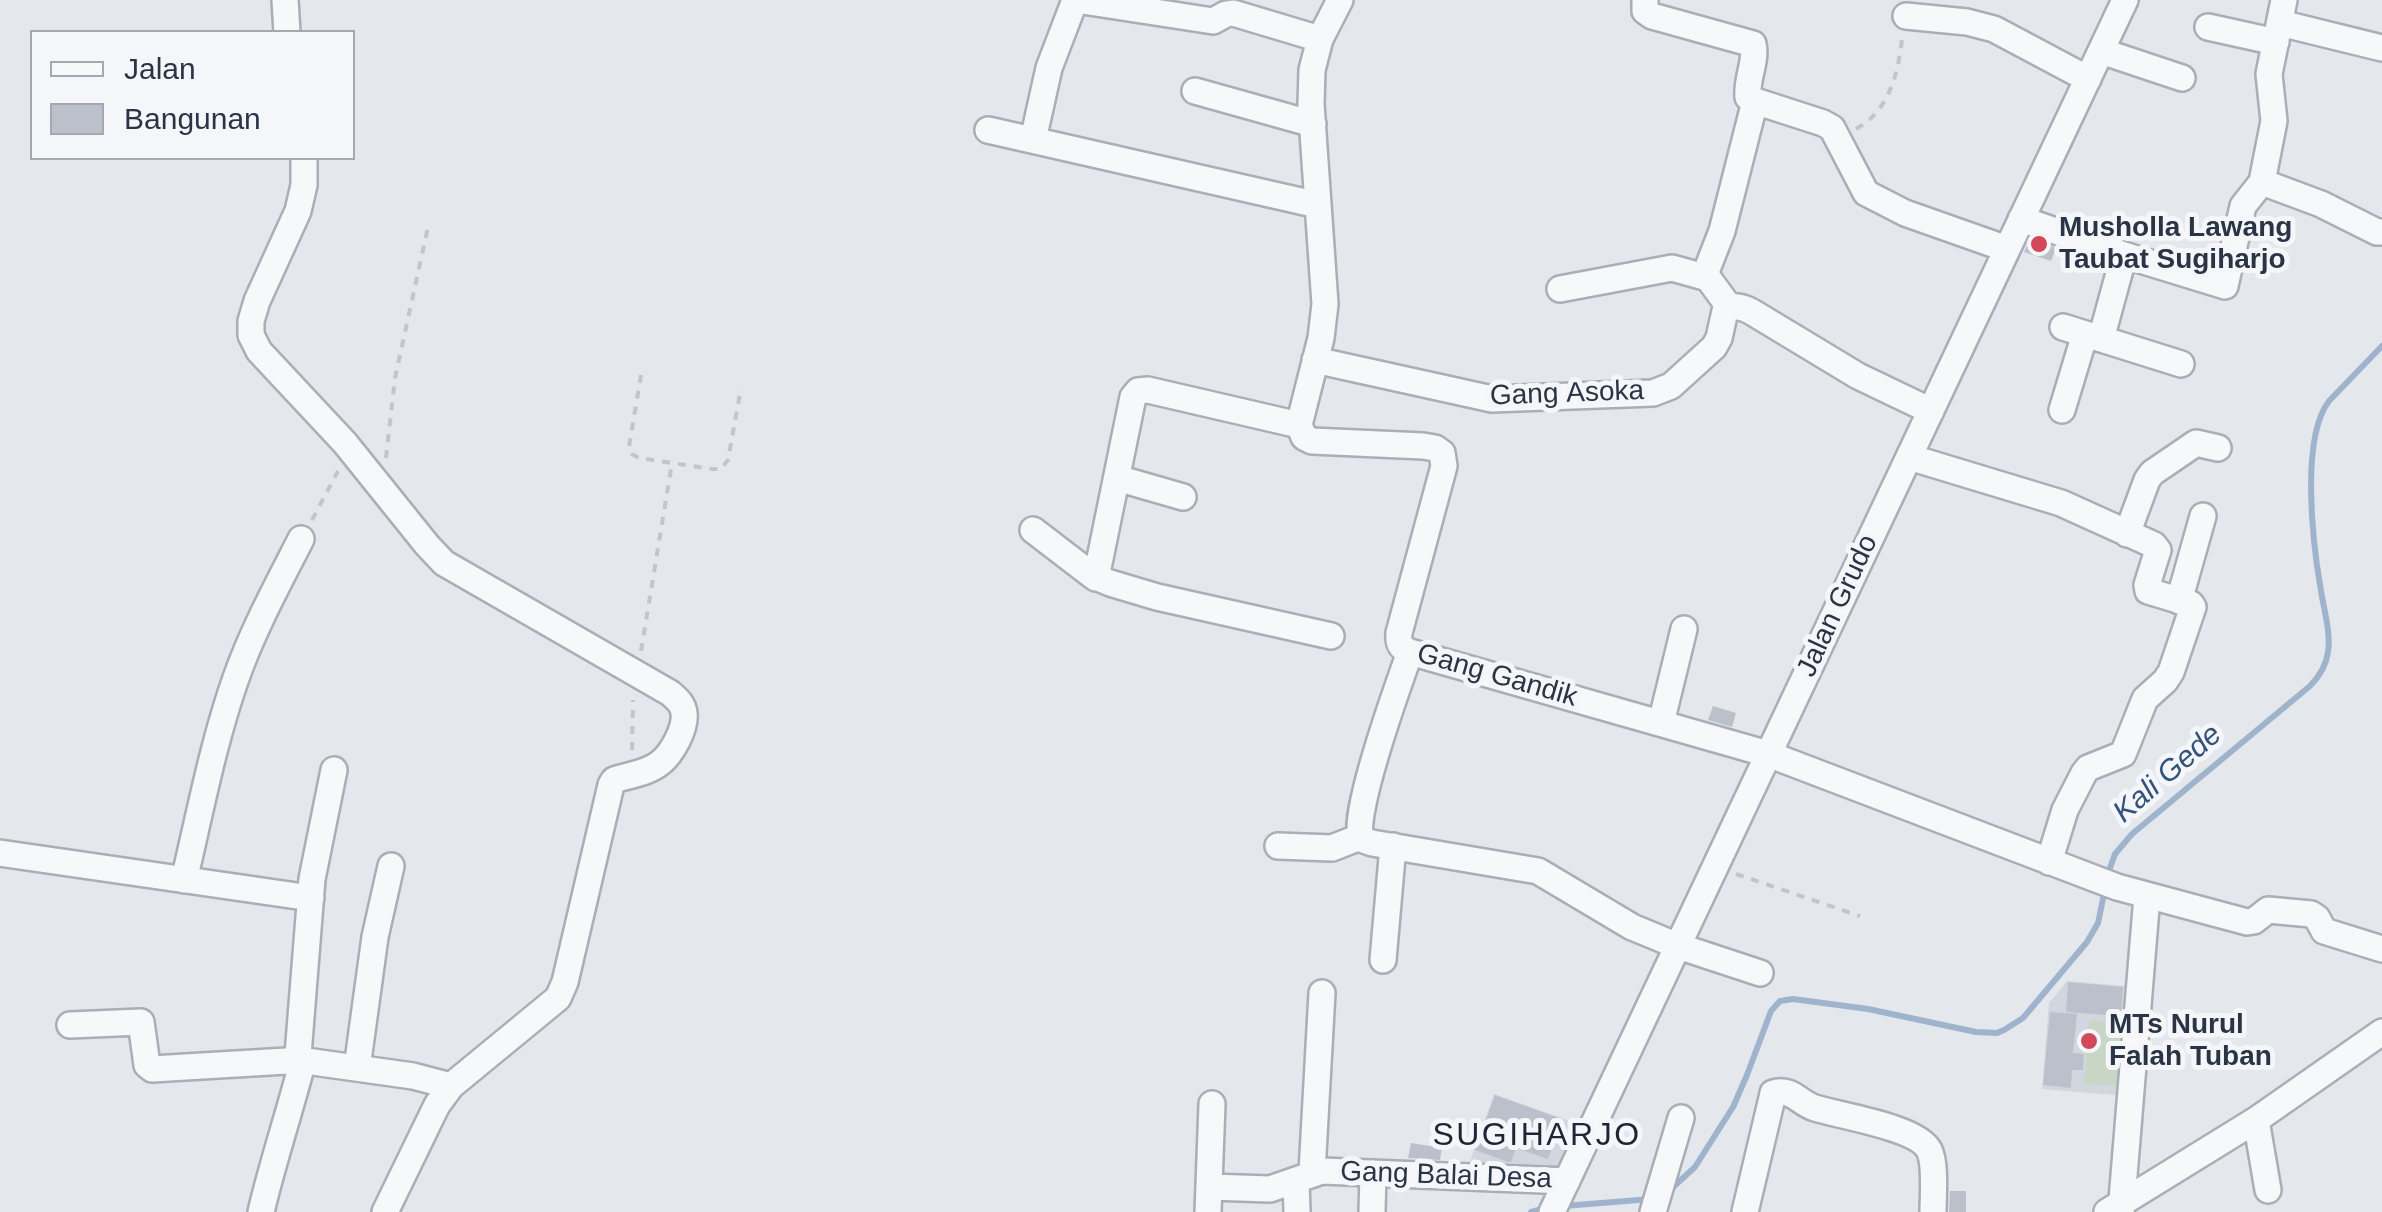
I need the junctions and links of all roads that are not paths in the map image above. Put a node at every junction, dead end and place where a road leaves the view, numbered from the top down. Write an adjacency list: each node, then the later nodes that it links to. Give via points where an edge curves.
1 (285, 0): 9 (street)
2 (1076, 0): 10 (street, via 1213,21 1231,13); 19 (street, via 1049,68)
3 (1340, 0): 10 (street)
4 (1645, 0): 16 (street, via 1649,15 1753,44 1747,93)
5 (2125, 0): 12 (street, Jalan Grudo)
6 (1906, 16): 14 (street, via 1994,30)
7 (2280, 22): 8 (street); 11 (street); 21 (street)
8 (2208, 27)
9 (288, 30)
10 (1320, 39): 17 (street, via 1312,70)
11 (2382, 48)
12 (2100, 51): 13 (street); 14 (street, Jalan Grudo)
13 (2182, 78)
14 (2088, 80): 23 (street, Jalan Grudo)
15 (1194, 91): 17 (street)
16 (1755, 101): 25 (street, via 1828,124 1861,187 1874,198); 27 (street)
17 (1312, 124): 22 (street)
18 (988, 130): 19 (street)
19 (1032, 140): 22 (street)
20 (304, 160): 70 (street, via 298,211 253,312 251,335 265,358 444,563 676,698 684,713 668,755 614,780 609,789 561,994)
21 (2262, 182): 24 (street); 26 (street, via 2243,206 2224,286)
22 (1318, 205): 31 (street, via 1325,304)
23 (2021, 219): 25 (street, Jalan Grudo); 26 (street)
24 (2382, 232)
25 (2008, 249): 34 (street, Jalan Grudo)
26 (2124, 255): 30 (street)
27 (1704, 277): 28 (street, via 1664,268); 29 (street)
28 (1560, 289)
29 (1730, 308): 31 (street, Gang Asoka, via 1714,346 1654,393 1492,399); 34 (street, via 1748,309)
30 (2083, 333): 32 (street); 33 (street)
31 (1315, 360): 35 (street)
32 (2180, 364)
33 (2062, 410)
34 (1931, 411): 37 (street, Jalan Grudo)
35 (1299, 425): 38 (street, via 1138,390); 48 (street, Gang Gandik, via 1312,441 1423,446 1442,453 1398,637)
36 (2218, 448): 42 (street, via 2195,443 2152,472)
37 (1909, 457): 42 (street, via 2061,504); 50 (street, Jalan Grudo)
38 (1117, 478): 39 (street); 44 (street)
39 (1183, 497)
40 (2204, 516): 45 (street)
41 (1033, 530): 44 (street)
42 (2127, 534): 45 (street, via 2158,548 2148,591)
43 (302, 539): 58 (street, via 235,680)
44 (1096, 578): 47 (street)
45 (2179, 601): 56 (street, via 2193,610 2171,672 2145,699 2123,754 2084,773 2064,810)
46 (1684, 629): 49 (street)
47 (1330, 636)
48 (1410, 652): 49 (street, Gang Gandik); 52 (street, via 1367,791)
49 (1661, 723): 50 (street, Gang Gandik)
50 (1768, 754): 56 (street, Gang Gandik); 61 (street, Jalan Grudo)
51 (334, 770): 60 (street)
52 (1360, 837): 53 (street, via 1332,848); 54 (street)
53 (1278, 846)
54 (1393, 846): 61 (street, via 1538,872); 63 (street)
55 (0, 853): 58 (street)
56 (2049, 862): 59 (street, Gang Gandik)
57 (391, 866): 69 (street)
58 (184, 880): 60 (street)
59 (2147, 896): 62 (street, Gang Gandik, via 2248,922 2270,910 2311,914 2324,931); 79 (street)
60 (310, 898): 68 (street, via 298,1048)
61 (1678, 946): 64 (street); 77 (street, Jalan Grudo)
62 (2382, 950)
63 (1383, 960)
64 (1760, 973)
65 (1322, 993): 75 (street)
66 (70, 1025): 68 (street, via 140,1022 150,1068)
67 (2382, 1032): 73 (street)
68 (303, 1060): 69 (street); 81 (street)
69 (357, 1068): 70 (street)
70 (452, 1086): 82 (street)
71 (1212, 1104): 78 (street)
72 (1681, 1118): 80 (street)
73 (2256, 1120): 76 (street); 79 (street)
74 (1373, 1172): 75 (street, Gang Balai Desa); 77 (street, Gang Balai Desa); 84 (street)
75 (1304, 1176): 78 (street, Gang Balai Desa); 83 (street)
76 (2268, 1190)
77 (1559, 1196)
78 (1208, 1200)
79 (2116, 1209)
80 (1653, 1210)
81 (261, 1212)
82 (385, 1212)
83 (1297, 1212)
84 (1372, 1212)
85 (1745, 1212): 86 (street, via 1778,1090 1924,1144 1932,1157)
86 (1934, 1212)

